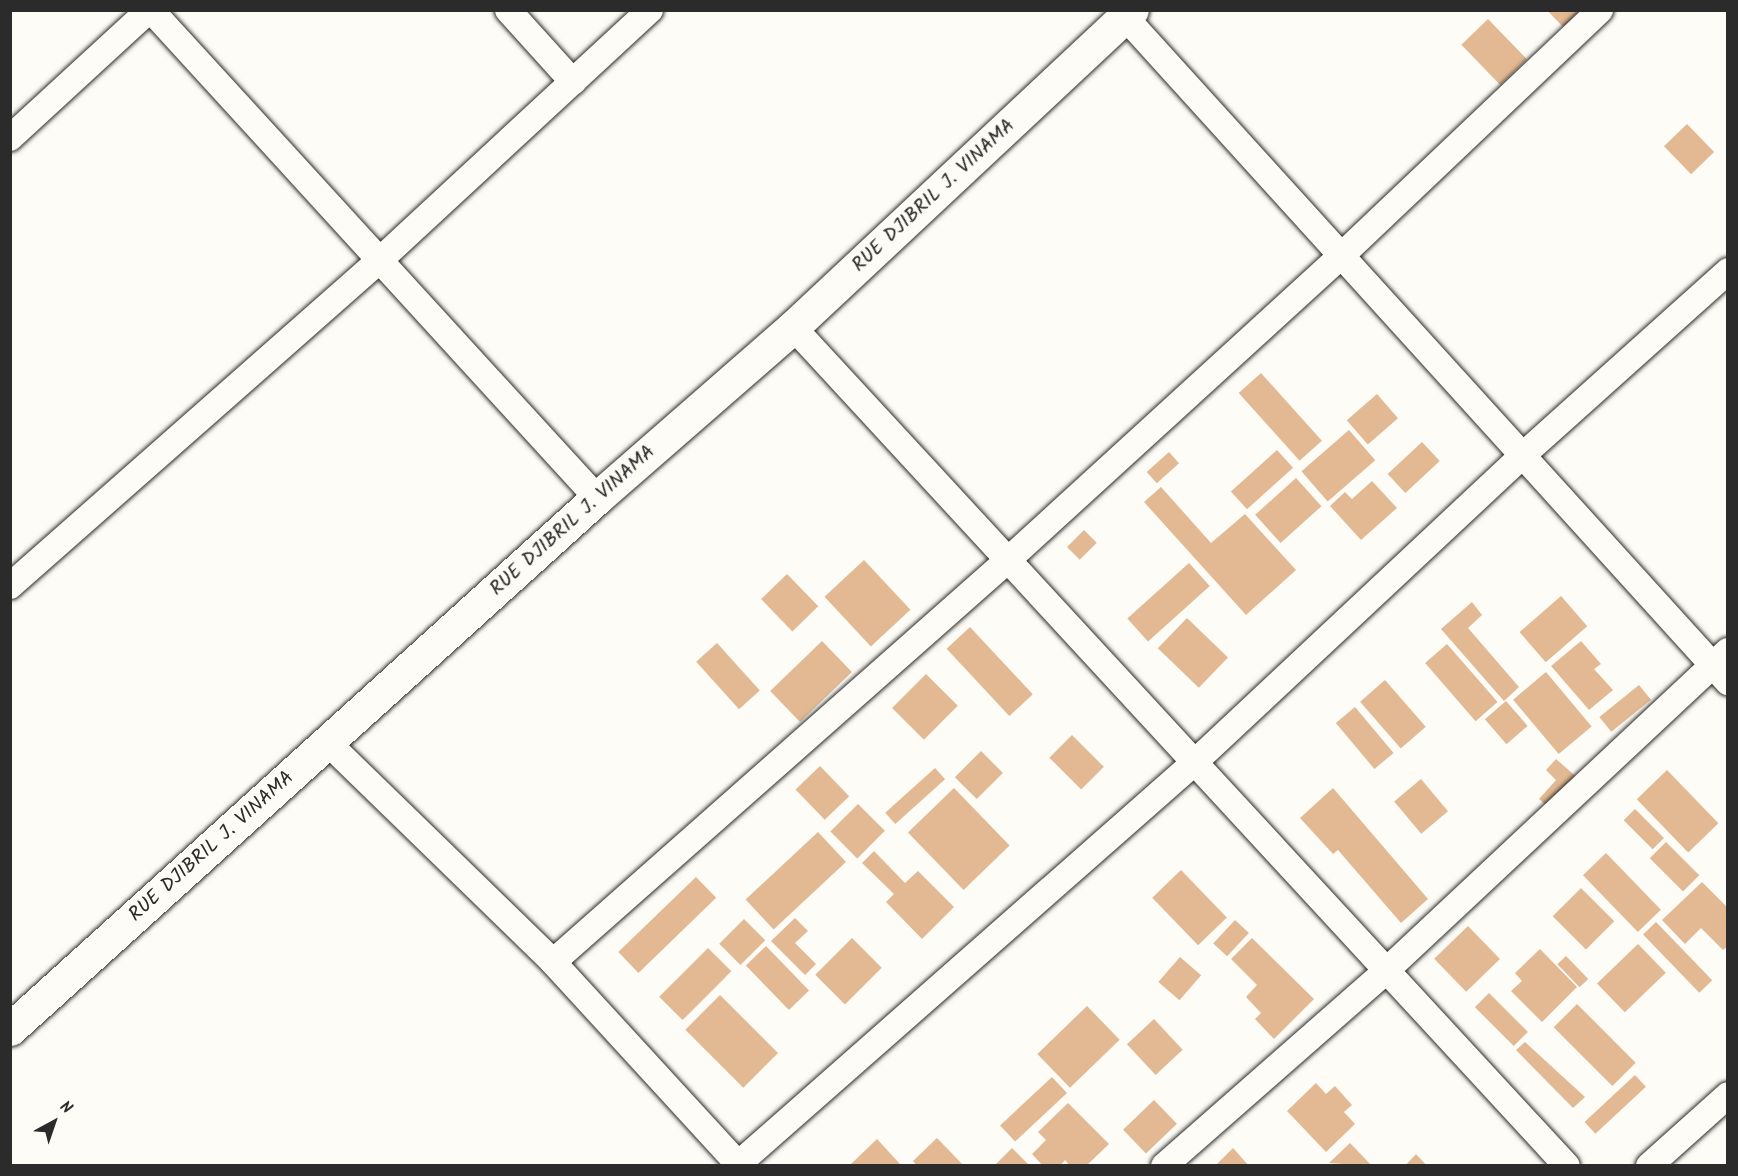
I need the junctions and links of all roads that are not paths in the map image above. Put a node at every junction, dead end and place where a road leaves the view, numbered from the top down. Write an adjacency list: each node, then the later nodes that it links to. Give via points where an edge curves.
1 (150, 10): 7 (street); 9 (street)
2 (508, 10): 6 (street)
3 (650, 10): 6 (street)
4 (1600, 10): 8 (street)
5 (1129, 14): 8 (street); 11 (street, RUE DJIBRIL J. VINAMA)
6 (573, 82): 9 (street)
7 (10, 138)
8 (1341, 256): 12 (street); 14 (street)
9 (380, 260): 13 (street); 15 (street)
10 (1728, 272): 12 (street)
11 (793, 327): 13 (street, RUE DJIBRIL J. VINAMA); 14 (street)
12 (1522, 456): 16 (street); 18 (street)
13 (597, 498): 17 (street, RUE DJIBRIL J. VINAMA)
14 (1008, 560): 18 (street); 19 (street)
15 (10, 586)
16 (1722, 666): 20 (street)
17 (327, 742): 19 (street); 21 (street, RUE DJIBRIL J. VINAMA)
18 (1195, 762): 20 (street); 23 (street)
19 (553, 962): 23 (street)
20 (1387, 970): 24 (street); 25 (street)
21 (10, 1029)
22 (1728, 1095): 26 (street)
23 (738, 1165)
24 (1164, 1166)
25 (1567, 1166)
26 (1649, 1166)

